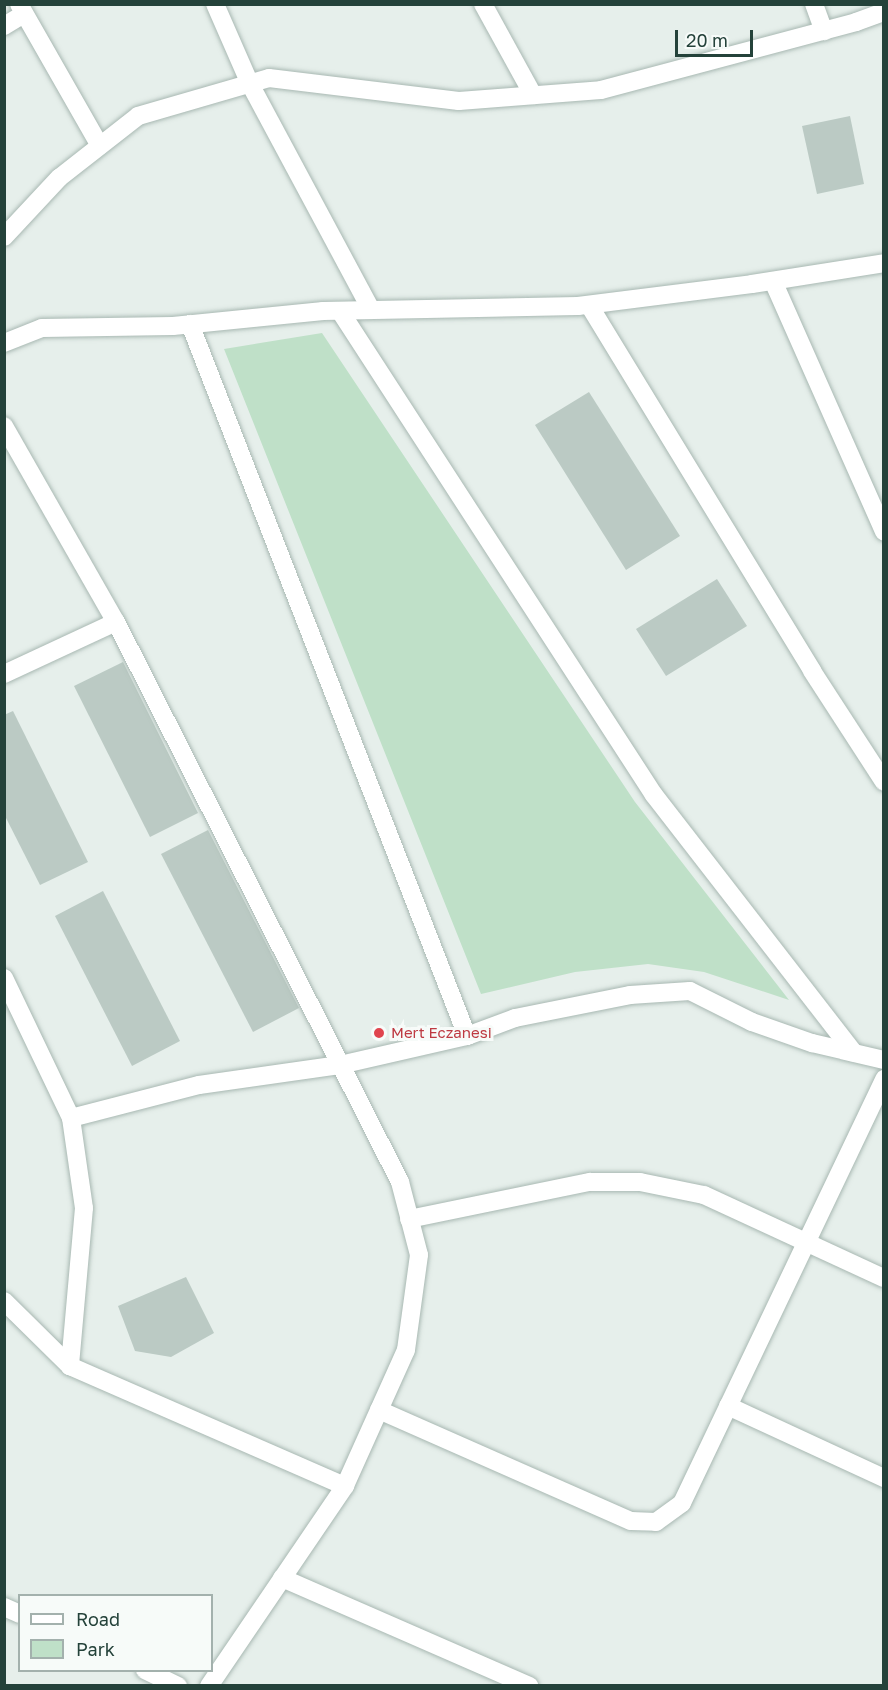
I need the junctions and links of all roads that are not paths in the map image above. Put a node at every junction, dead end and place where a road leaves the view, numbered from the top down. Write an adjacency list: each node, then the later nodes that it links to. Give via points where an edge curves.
1 (215, 4): 8 (street)
2 (483, 4): 9 (street)
3 (814, 4): 7 (street)
4 (22, 9): 6 (street); 10 (street)
5 (884, 12): 7 (street)
6 (4, 26)
7 (825, 31): 9 (street, via 601,90)
8 (250, 84): 9 (street, via 269,78 459,101); 10 (street, via 138,116); 15 (street)
9 (532, 95)
10 (100, 146): 11 (street, via 59,177)
11 (4, 237)
12 (884, 263): 13 (street)
13 (773, 281): 14 (street); 20 (street)
14 (589, 305): 15 (street); 23 (street)
15 (371, 310): 16 (street)
16 (340, 311): 17 (street); 26 (street, via 654,795)
17 (190, 324): 18 (street, via 42,328); 25 (street)
18 (4, 343)
19 (4, 426): 21 (street)
20 (882, 524)
21 (116, 622): 22 (street); 28 (street)
22 (4, 674)
23 (884, 782)
24 (4, 978): 30 (street)
25 (467, 1036): 26 (street, via 515,1017 569,1005 690,991 752,1022); 28 (street)
26 (854, 1053): 27 (street)
27 (884, 1060)
28 (340, 1065): 30 (street, via 199,1085); 31 (street, via 400,1182)
29 (883, 1083): 32 (street)
30 (71, 1118): 35 (street, via 84,1208)
31 (409, 1219): 32 (street, via 590,1182 640,1182 704,1195); 37 (street, via 419,1255 406,1350)
32 (807, 1242): 33 (street); 36 (street)
33 (884, 1278)
34 (4, 1300): 35 (street)
35 (70, 1366): 39 (street)
36 (728, 1406): 37 (street, via 682,1503 656,1522 632,1521); 38 (street)
37 (379, 1410): 39 (street)
38 (884, 1478)
39 (345, 1486): 40 (street)
40 (282, 1578): 43 (street); 44 (street)
41 (147, 1672): 42 (street)
42 (178, 1686)
43 (209, 1686)
44 (529, 1686)

